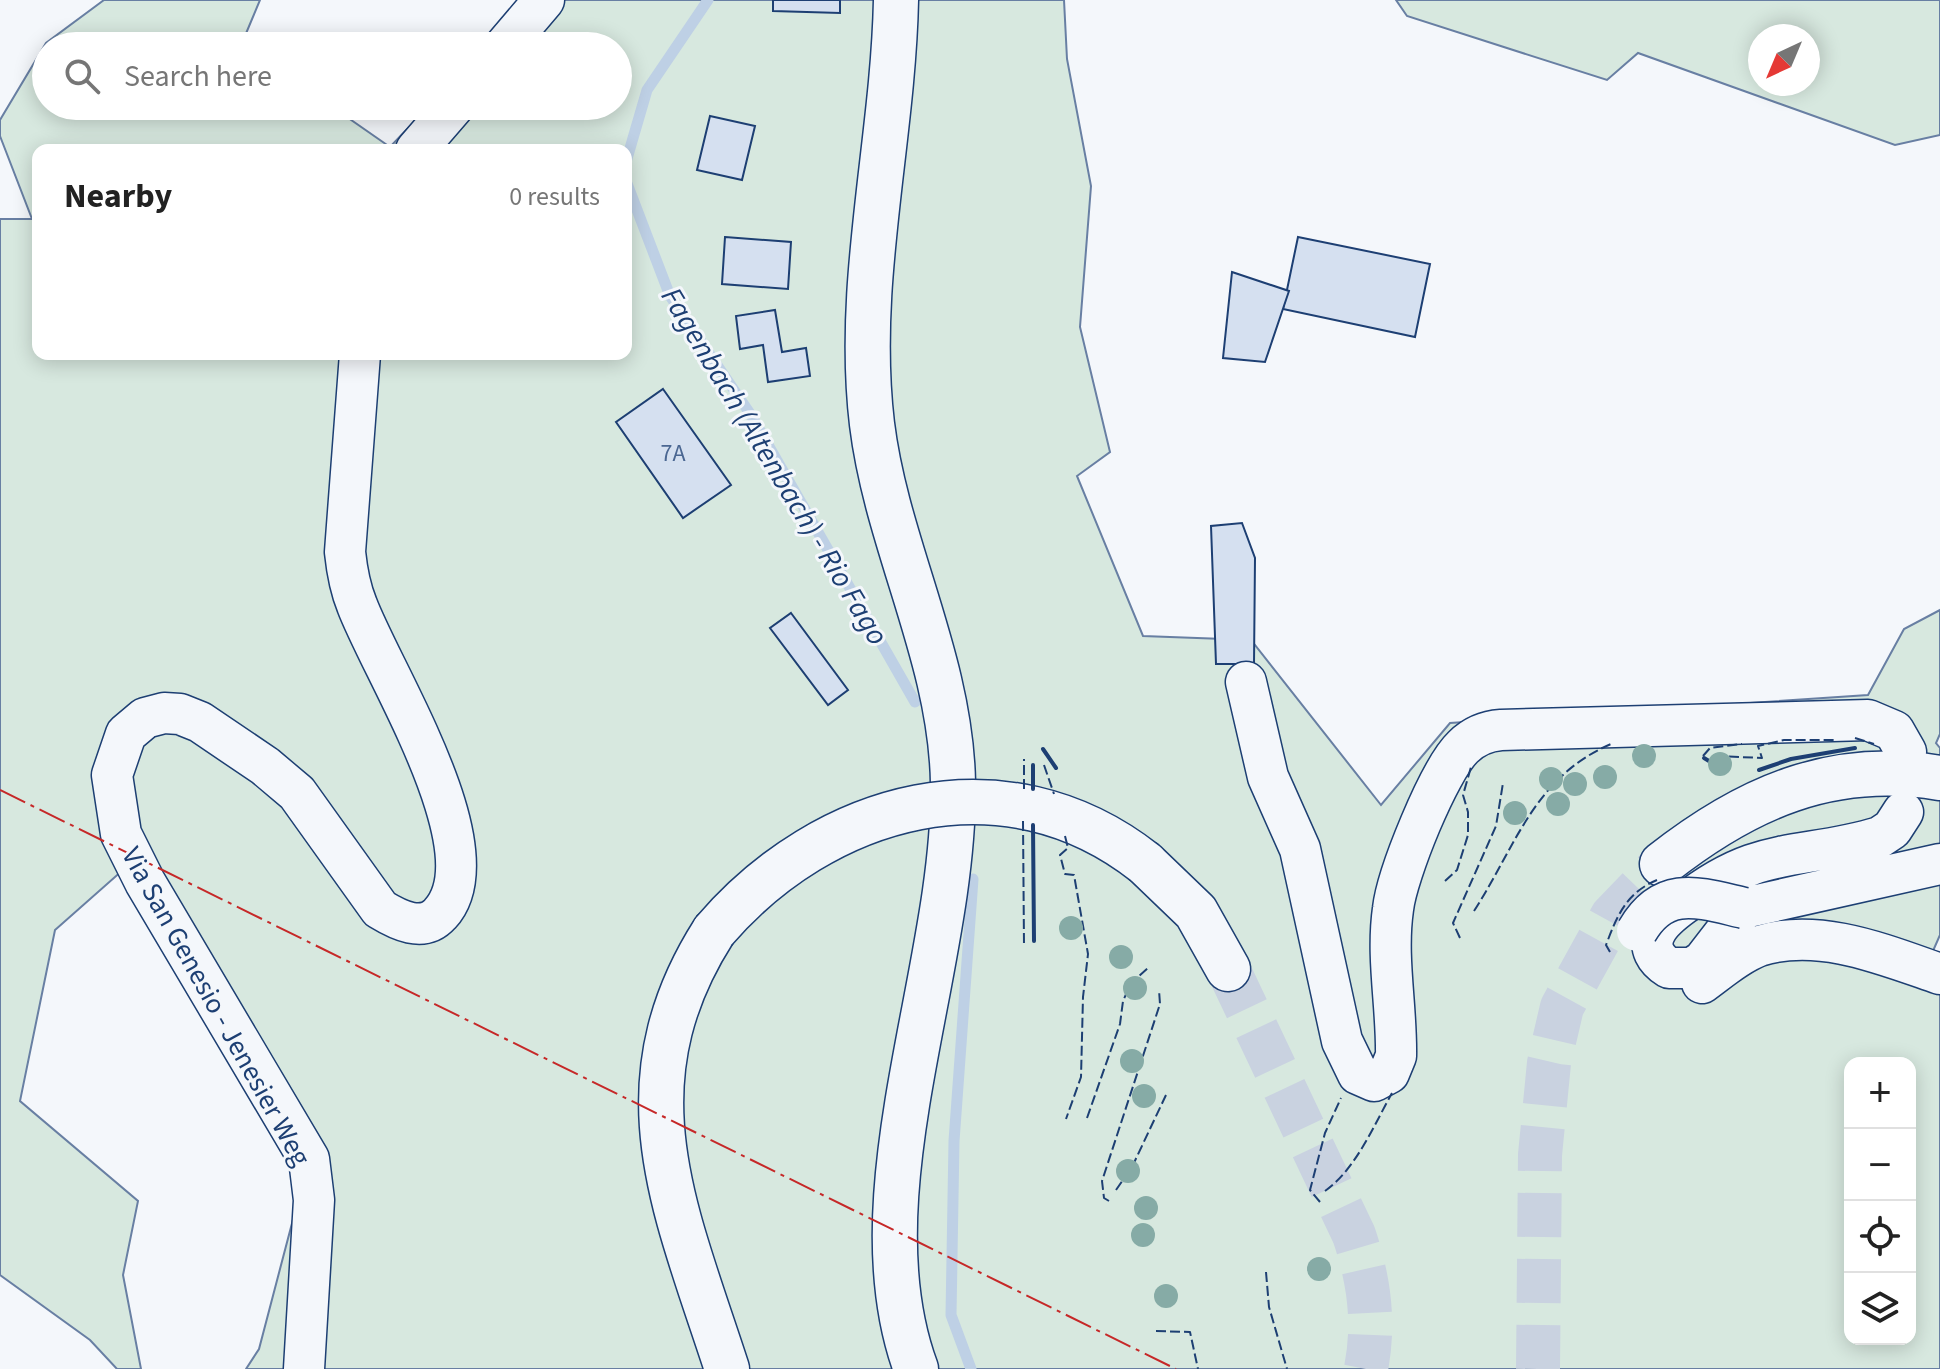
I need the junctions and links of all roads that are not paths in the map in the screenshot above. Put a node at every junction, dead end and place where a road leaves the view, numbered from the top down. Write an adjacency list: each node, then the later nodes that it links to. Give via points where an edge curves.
1 (544, 0): 3 (street)
2 (896, 0): 18 (main road, via 866,355 879,463 938,671 950,734 952,841 900,1157 895,1220 901,1315)
3 (517, 32)
4 (442, 120): 5 (street)
5 (421, 144)
6 (360, 360): 16 (street, Via San Genesio - Jenesier Weg, via 345,552 348,577 371,640 428,758 455,841 457,887 448,906 434,921 418,924 380,909 297,793 200,722 164,713 145,718 126,734 112,775 121,834 145,882 309,1159 314,1200)
7 (1246, 682): 8 (street, via 1268,777 1300,849 1342,1041 1358,1074 1374,1081 1389,1073 1396,1056 1391,932 1399,885 1443,776 1473,739 1501,730 1868,720 1894,731)
8 (1906, 752)
9 (1940, 778): 11 (main road, via 1859,775 1784,789 1699,835)
10 (1903, 812): 13 (street, via 1880,837 1774,856 1716,880 1660,924 1651,945 1655,955 1669,968 1692,968)
11 (1662, 864)
12 (1940, 864): 13 (street)
13 (1744, 908): 15 (street, bridge, via 1706,899 1665,900 1637,931 1635,959 1640,971 1661,989 1675,991 1701,983 1743,953 1784,941 1833,942)
14 (1228, 969): 17 (main road, bridge, via 1196,912 1126,848 1052,811 987,800 936,804 859,825 814,848 742,898 690,969 673,1011 660,1095 666,1170)
15 (1940, 974)
16 (304, 1369)
17 (727, 1369)
18 (916, 1369)

